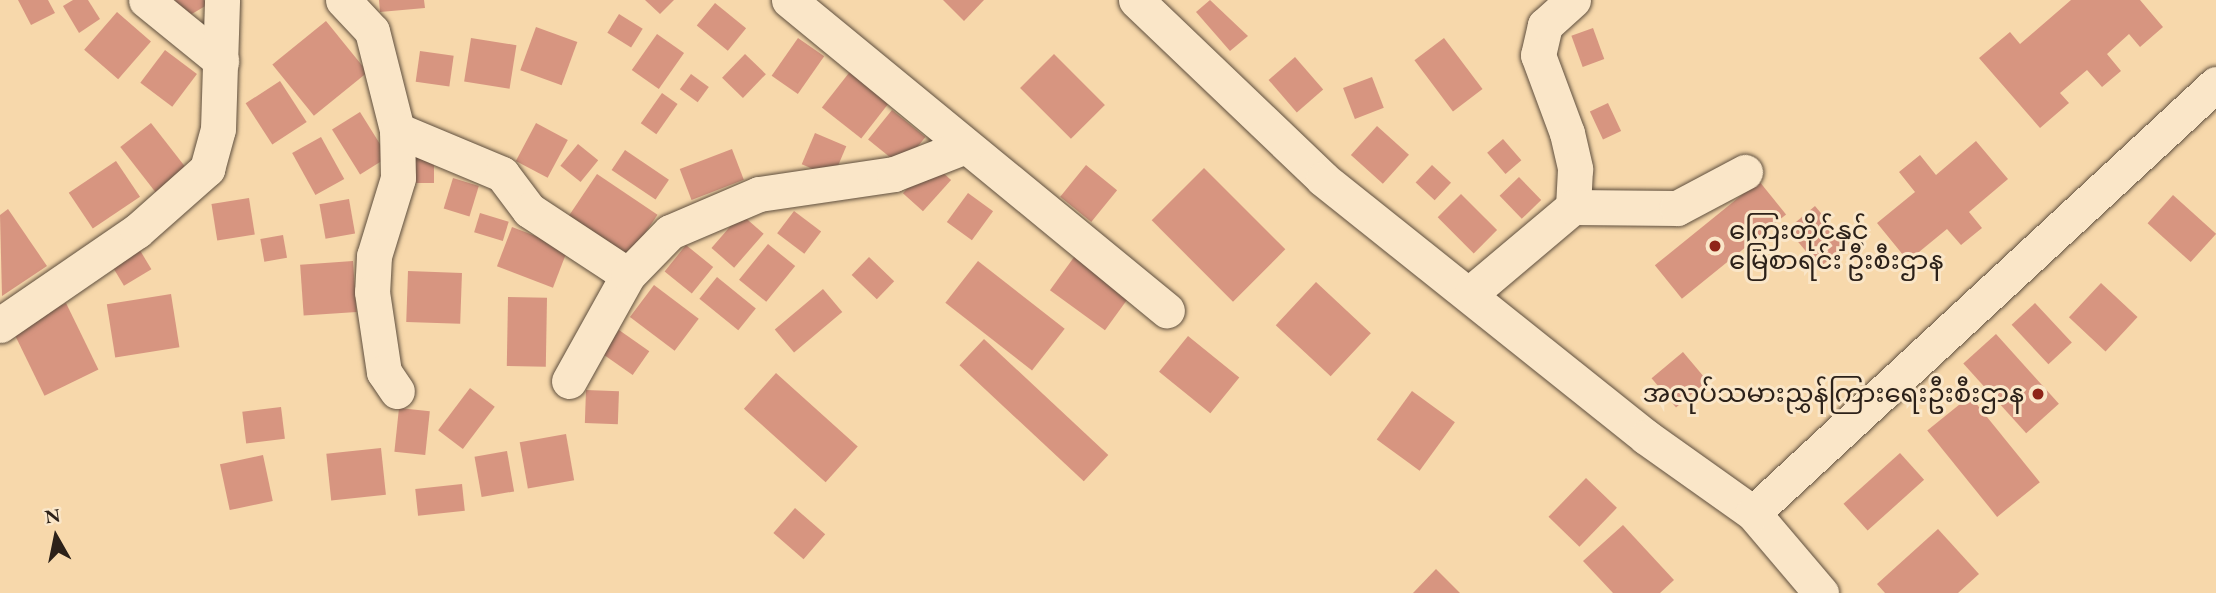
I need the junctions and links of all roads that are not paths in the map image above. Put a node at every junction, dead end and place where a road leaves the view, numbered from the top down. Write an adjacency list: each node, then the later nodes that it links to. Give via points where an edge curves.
1 (146, 0): 7 (street)
2 (222, 0): 7 (street)
3 (343, 0): 9 (street, via 372,31)
4 (789, 0): 10 (street)
5 (1136, 0): 14 (street, via 1323,178)
6 (1573, 0): 12 (street, via 1545,24 1538,55 1567,133 1575,169)
7 (221, 61): 16 (street, via 218,129 207,169 137,231)
8 (2216, 84): 19 (street)
9 (397, 130): 13 (street, via 502,174 529,211); 18 (street, via 398,178 374,256 372,292 384,372)
10 (966, 146): 13 (street, via 894,174 760,194 670,232); 15 (street)
11 (1745, 172): 12 (street, via 1677,208)
12 (1573, 208): 14 (street)
13 (628, 275): 17 (street)
14 (1472, 292): 19 (street, via 1646,437)
15 (1167, 310)
16 (0, 326)
17 (569, 381)
18 (397, 391)
19 (1753, 513): 20 (street)
20 (1821, 593)

